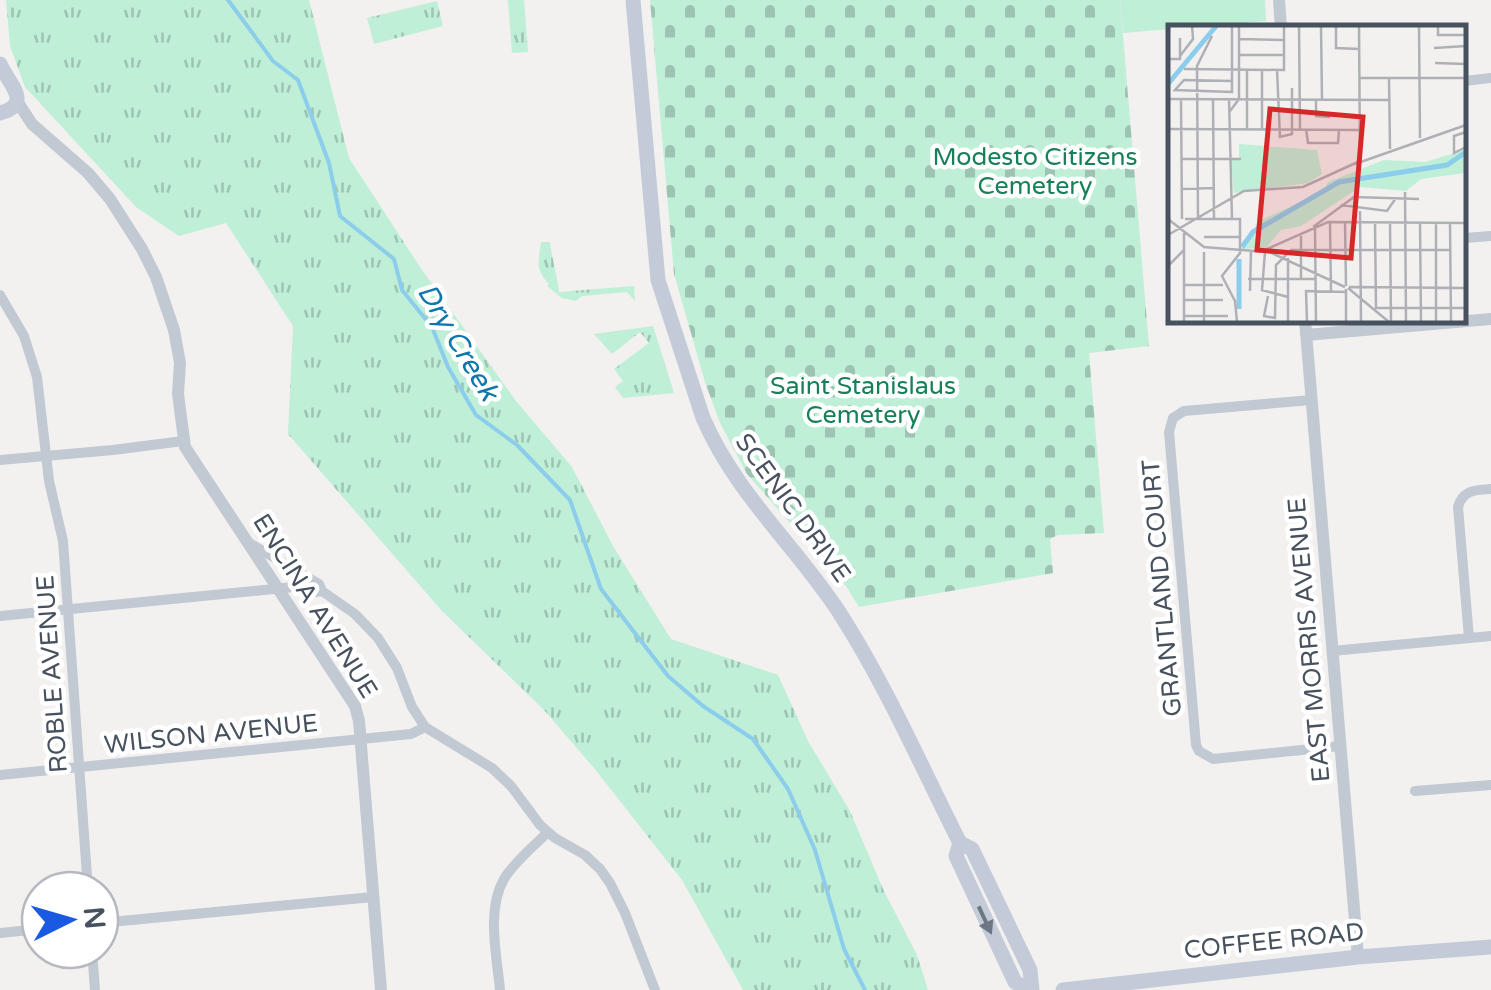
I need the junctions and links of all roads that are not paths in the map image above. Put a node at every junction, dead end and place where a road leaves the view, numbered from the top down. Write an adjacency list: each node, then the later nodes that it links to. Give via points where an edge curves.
1 (633, 0): 47 (main road, SCENIC DRIVE, via 658,280 703,418 734,477 849,630 960,844 956,856 1015,982)
2 (1279, 0): 3 (street)
3 (1282, 25)
4 (0, 64): 7 (main road)
5 (1491, 78): 6 (street)
6 (1466, 80)
7 (5, 81): 8 (main road, via 16,91)
8 (5, 112): 18 (street, via 68,154 110,199 142,249 174,330)
9 (1491, 236): 10 (street)
10 (1466, 238)
11 (0, 295): 19 (street, ROBLE AVENUE, via 32,356)
12 (1491, 319): 13 (street)
13 (1466, 321)
14 (1305, 322): 16 (street, EAST MORRIS AVENUE)
15 (1458, 322): 16 (street)
16 (1306, 336): 17 (street, EAST MORRIS AVENUE)
17 (1311, 400): 29 (street, EAST MORRIS AVENUE); 32 (street, GRANTLAND COURT, via 1184,411 1169,432 1199,751 1213,758)
18 (183, 440): 19 (street); 22 (street, ENCINA AVENUE)
19 (46, 457): 20 (street); 25 (street, ROBLE AVENUE)
20 (0, 460)
21 (1491, 489): 28 (street, via 1468,492 1458,507)
22 (250, 544): 23 (street, ENCINA AVENUE); 24 (street)
23 (280, 589): 24 (street); 25 (street); 31 (street, ENCINA AVENUE, via 354,703)
24 (322, 591): 30 (street, via 378,638)
25 (68, 610): 26 (street); 33 (street, ROBLE AVENUE)
26 (0, 616)
27 (1491, 636): 28 (street)
28 (1468, 638): 29 (street)
29 (1332, 651): 32 (street, EAST MORRIS AVENUE)
30 (424, 727): 31 (street, WILSON AVENUE); 37 (street, via 500,774)
31 (360, 739): 33 (street, WILSON AVENUE); 39 (street, ENCINA AVENUE)
32 (1340, 746): 42 (street, EAST MORRIS AVENUE)
33 (79, 768): 34 (street, WILSON AVENUE); 38 (street, ROBLE AVENUE)
34 (0, 776)
35 (1491, 785): 36 (street)
36 (1416, 791)
37 (548, 832): 45 (street, via 507,874 500,891); 46 (street, via 610,882)
38 (87, 870)
39 (374, 898): 40 (street); 44 (street, ENCINA AVENUE)
40 (120, 921)
41 (1491, 947): 42 (main road, COFFEE ROAD)
42 (1358, 957): 43 (main road, COFFEE ROAD)
43 (1087, 988): 48 (main road, COFFEE ROAD)
44 (381, 990)
45 (500, 990)
46 (655, 990)
47 (1030, 990)
48 (1063, 990)

